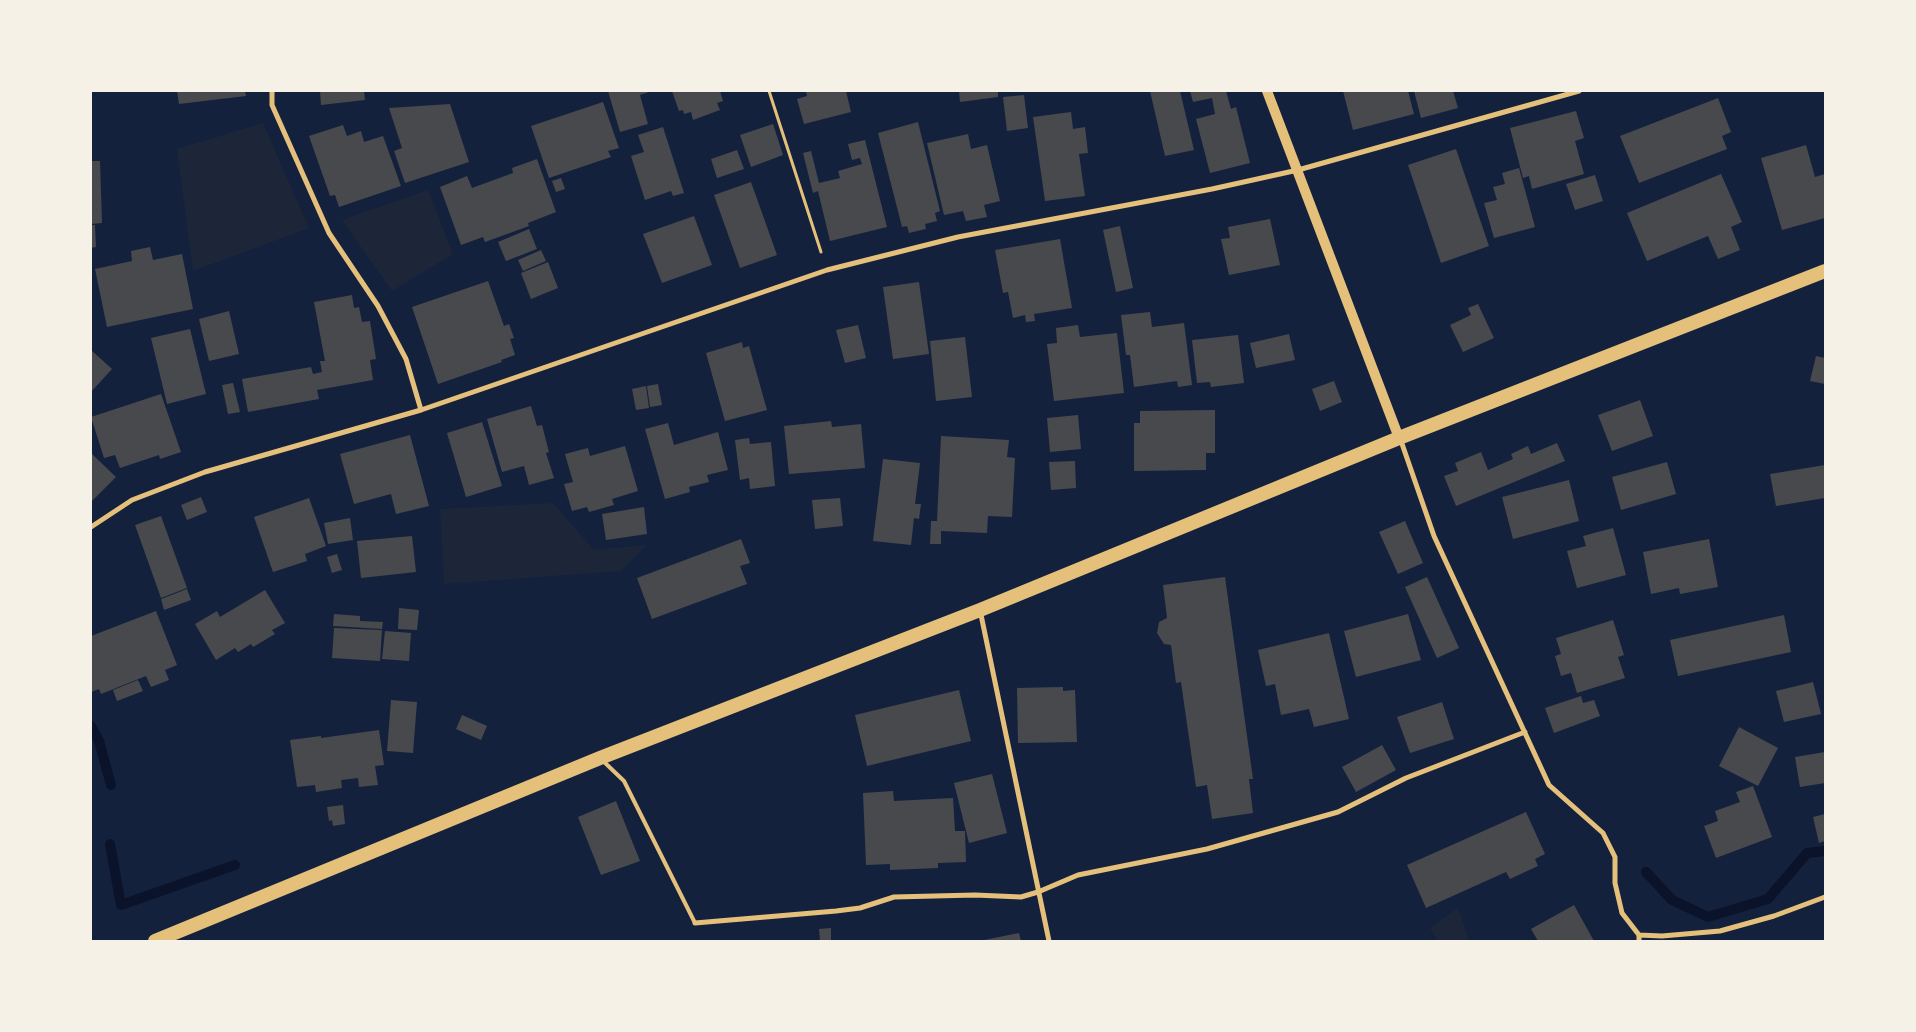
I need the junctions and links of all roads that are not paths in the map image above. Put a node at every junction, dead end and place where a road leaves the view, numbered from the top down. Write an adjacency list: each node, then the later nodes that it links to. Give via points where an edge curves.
1 (272, 91): 6 (street, via 272,105 329,233 378,306 406,359)
2 (1266, 91): 4 (main road)
3 (1579, 91): 4 (street)
4 (1298, 170): 6 (street, via 958,237 826,270); 7 (main road)
5 (1825, 271): 7 (highway)
6 (421, 410): 8 (street, via 205,472 132,500)
7 (1400, 438): 9 (highway); 10 (street, via 1434,536)
8 (91, 527)
9 (980, 610): 11 (highway); 12 (street)
10 (1525, 732): 12 (street, via 1406,778 1338,812 1207,849 1078,874); 15 (street, via 1549,785 1603,833 1615,856 1615,883 1622,913)
11 (600, 758): 14 (lane, via 624,781); 16 (highway)
12 (1038, 892): 14 (street, via 1021,897 894,897 860,908); 17 (street)
13 (1825, 897): 15 (street, via 1720,931)
14 (695, 923)
15 (1639, 938)
16 (155, 941)
17 (1049, 941)

